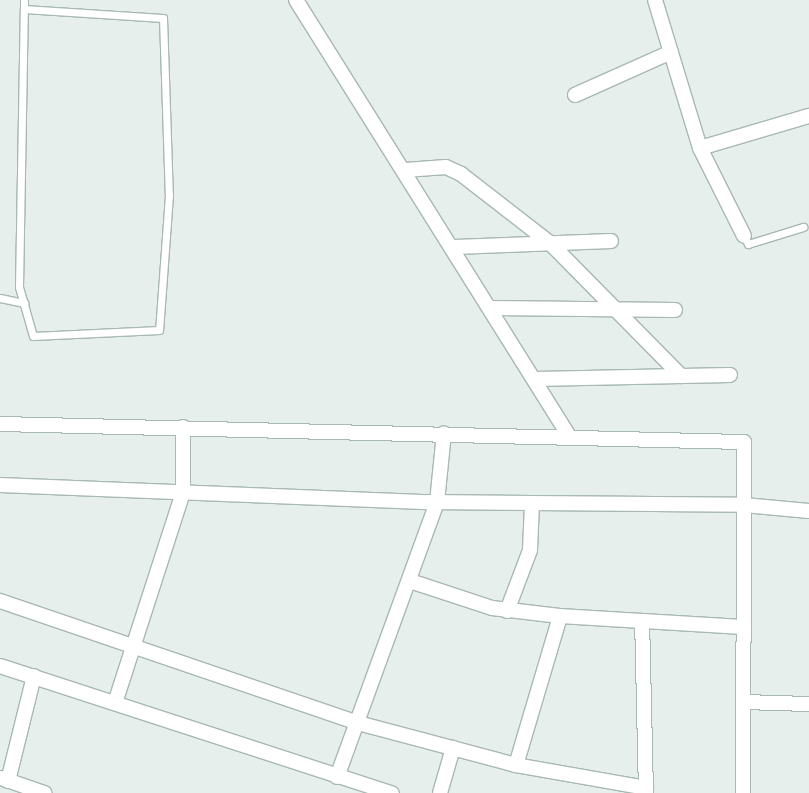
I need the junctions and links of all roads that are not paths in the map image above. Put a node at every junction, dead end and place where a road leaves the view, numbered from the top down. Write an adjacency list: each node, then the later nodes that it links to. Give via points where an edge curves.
1 (24, 0): 4 (lane)
2 (296, 0): 9 (street)
3 (655, 0): 5 (street)
4 (24, 9): 16 (lane, via 19,287); 16 (lane, via 163,18 169,195 159,330 34,336)
5 (671, 52): 6 (street); 8 (street)
6 (575, 95)
7 (809, 116): 8 (street)
8 (700, 148): 11 (street)
9 (405, 170): 13 (street, via 446,167 461,174); 14 (street)
10 (803, 227): 11 (lane, via 748,244)
11 (744, 236)
12 (611, 241): 13 (street)
13 (550, 243): 14 (street); 18 (street)
14 (455, 247): 17 (street)
15 (0, 298): 16 (lane)
16 (24, 303)
17 (493, 308): 18 (street); 22 (street)
18 (618, 309): 19 (street); 21 (street)
19 (675, 310)
20 (730, 375): 21 (street)
21 (681, 376): 22 (street)
22 (535, 379): 26 (street)
23 (0, 424): 24 (street)
24 (183, 427): 25 (street); 28 (street)
25 (444, 433): 26 (street); 29 (street)
26 (569, 436): 31 (street, via 744,442)
27 (0, 485): 28 (street)
28 (183, 493): 29 (street); 39 (street)
29 (437, 502): 30 (street); 33 (street)
30 (532, 504): 31 (street); 35 (street, via 530,550)
31 (744, 505): 32 (street); 38 (street)
32 (809, 510)
33 (410, 581): 35 (street); 45 (street)
34 (0, 601): 39 (street)
35 (507, 611): 36 (street)
36 (560, 616): 37 (street); 47 (street)
37 (642, 621): 38 (street); 50 (street)
38 (744, 627): 42 (street)
39 (133, 646): 43 (street); 45 (street)
40 (0, 666): 41 (street)
41 (34, 676): 43 (street); 49 (street)
42 (744, 702): 44 (street); 54 (street)
43 (115, 703): 48 (street)
44 (809, 704)
45 (358, 723): 46 (street); 48 (street)
46 (453, 748): 47 (street); 53 (street)
47 (516, 765): 50 (street)
48 (337, 777): 52 (street)
49 (4, 779): 51 (street)
50 (646, 791)
51 (44, 793)
52 (392, 793)
53 (440, 793)
54 (743, 793)

